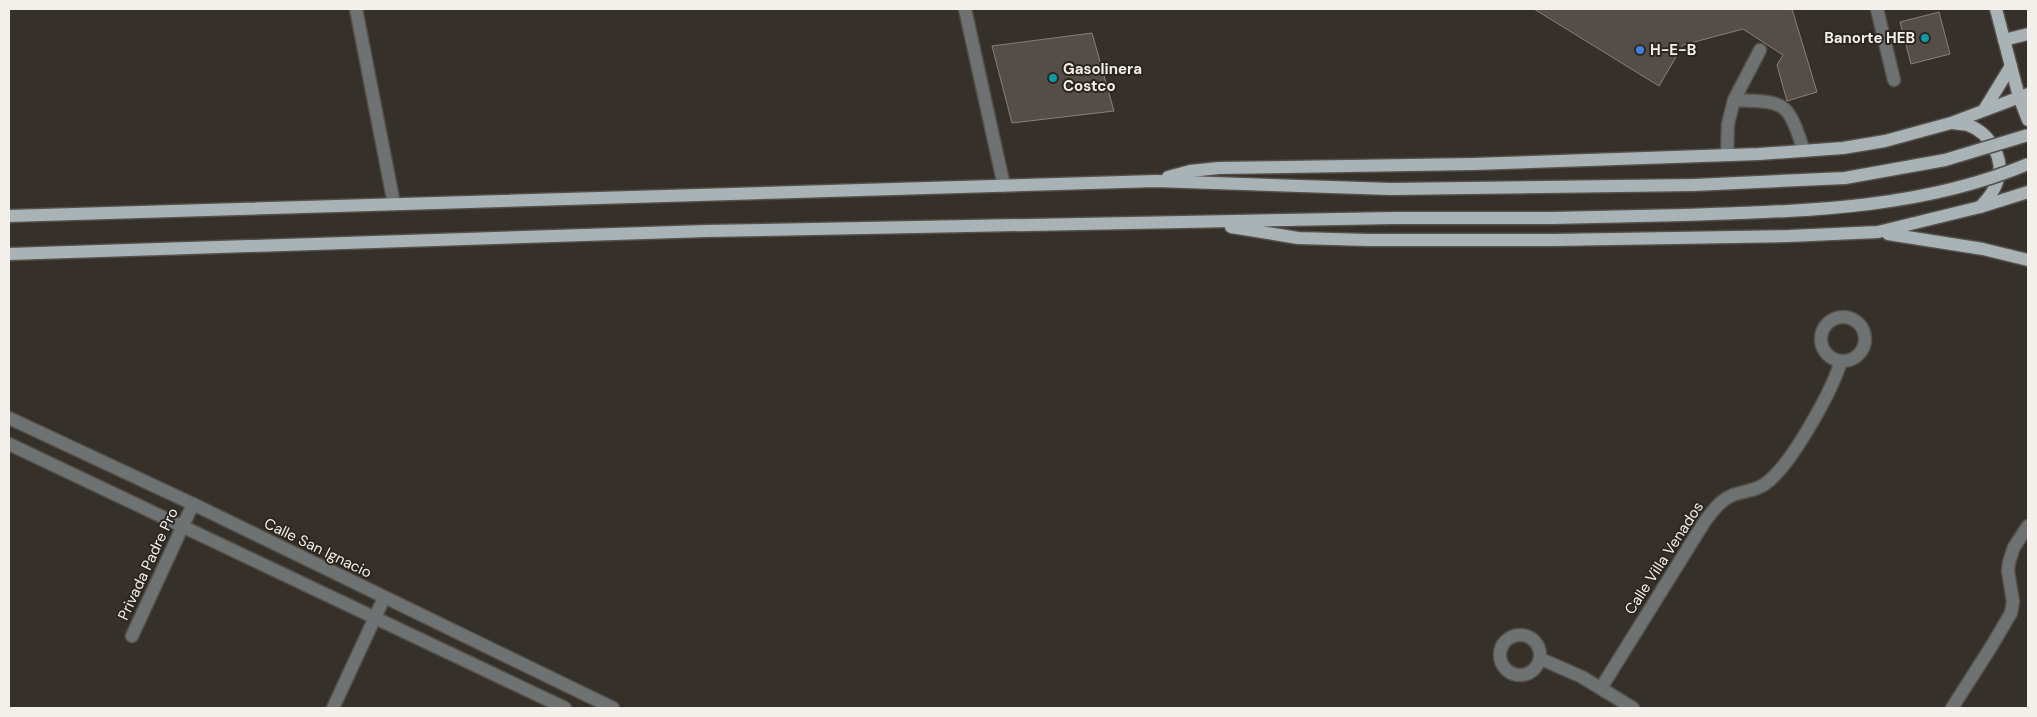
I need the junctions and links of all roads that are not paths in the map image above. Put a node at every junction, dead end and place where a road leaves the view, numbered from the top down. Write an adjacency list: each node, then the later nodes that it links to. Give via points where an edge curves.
1 (356, 9): 22 (street)
2 (964, 9): 20 (street)
3 (1877, 9): 9 (street)
4 (1996, 9): 6 (main road)
5 (2028, 34): 6 (main road)
6 (2004, 40): 8 (main road)
7 (1760, 50): 11 (street)
8 (2011, 66): 10 (main road); 12 (main road)
9 (1894, 80)
10 (2024, 96): 12 (main road); 13 (main road)
11 (1734, 100): 16 (street, via 1772,101 1787,110 1794,119); 17 (street, via 1728,124)
12 (1984, 110): 14 (main road)
13 (2028, 120)
14 (1951, 123): 16 (main road, via 1885,141); 23 (main road, via 1968,125 1983,134 1994,147 1999,163 1998,180 1991,196)
15 (2028, 135): 19 (main road, bridge, via 1945,160 1845,178 1694,186 1391,189)
16 (1804, 150): 17 (main road)
17 (1727, 154): 19 (main road, via 1473,164 1219,168 1190,171)
18 (2028, 164): 25 (main road, bridge, via 1997,177 1920,197 1790,212)
19 (1156, 181): 20 (main road)
20 (1004, 186): 22 (main road)
21 (2028, 192): 23 (main road)
22 (394, 204): 24 (main road)
23 (1980, 207): 26 (main road)
24 (9, 216)
25 (1212, 222): 26 (main road, via 1298,238 1368,240 1693,239); 27 (main road, via 706,231)
26 (1878, 232): 28 (main road, via 1974,247)
27 (9, 254)
28 (2028, 260)
29 (1841, 361): 39 (street, Calle Villa Venados, via 1831,388 1784,465 1765,484 1750,492 1733,495 1704,521)
30 (9, 418): 32 (street, Calle San Ignacio)
31 (9, 444): 33 (street)
32 (193, 504): 33 (street, Privada Padre Pro); 35 (street, Calle San Ignacio)
33 (183, 526): 36 (street); 37 (street, Privada Padre Pro)
34 (2028, 526): 45 (street, via 2014,547 2009,562 2011,613)
35 (384, 598): 36 (street); 40 (street, Calle San Ignacio)
36 (374, 619): 41 (street); 42 (street)
37 (132, 636)
38 (1541, 659): 39 (street)
39 (1601, 688): 44 (street)
40 (574, 689): 42 (street); 43 (street, Calle San Ignacio)
41 (333, 708)
42 (566, 708)
43 (613, 708)
44 (1634, 708)
45 (1952, 708)

